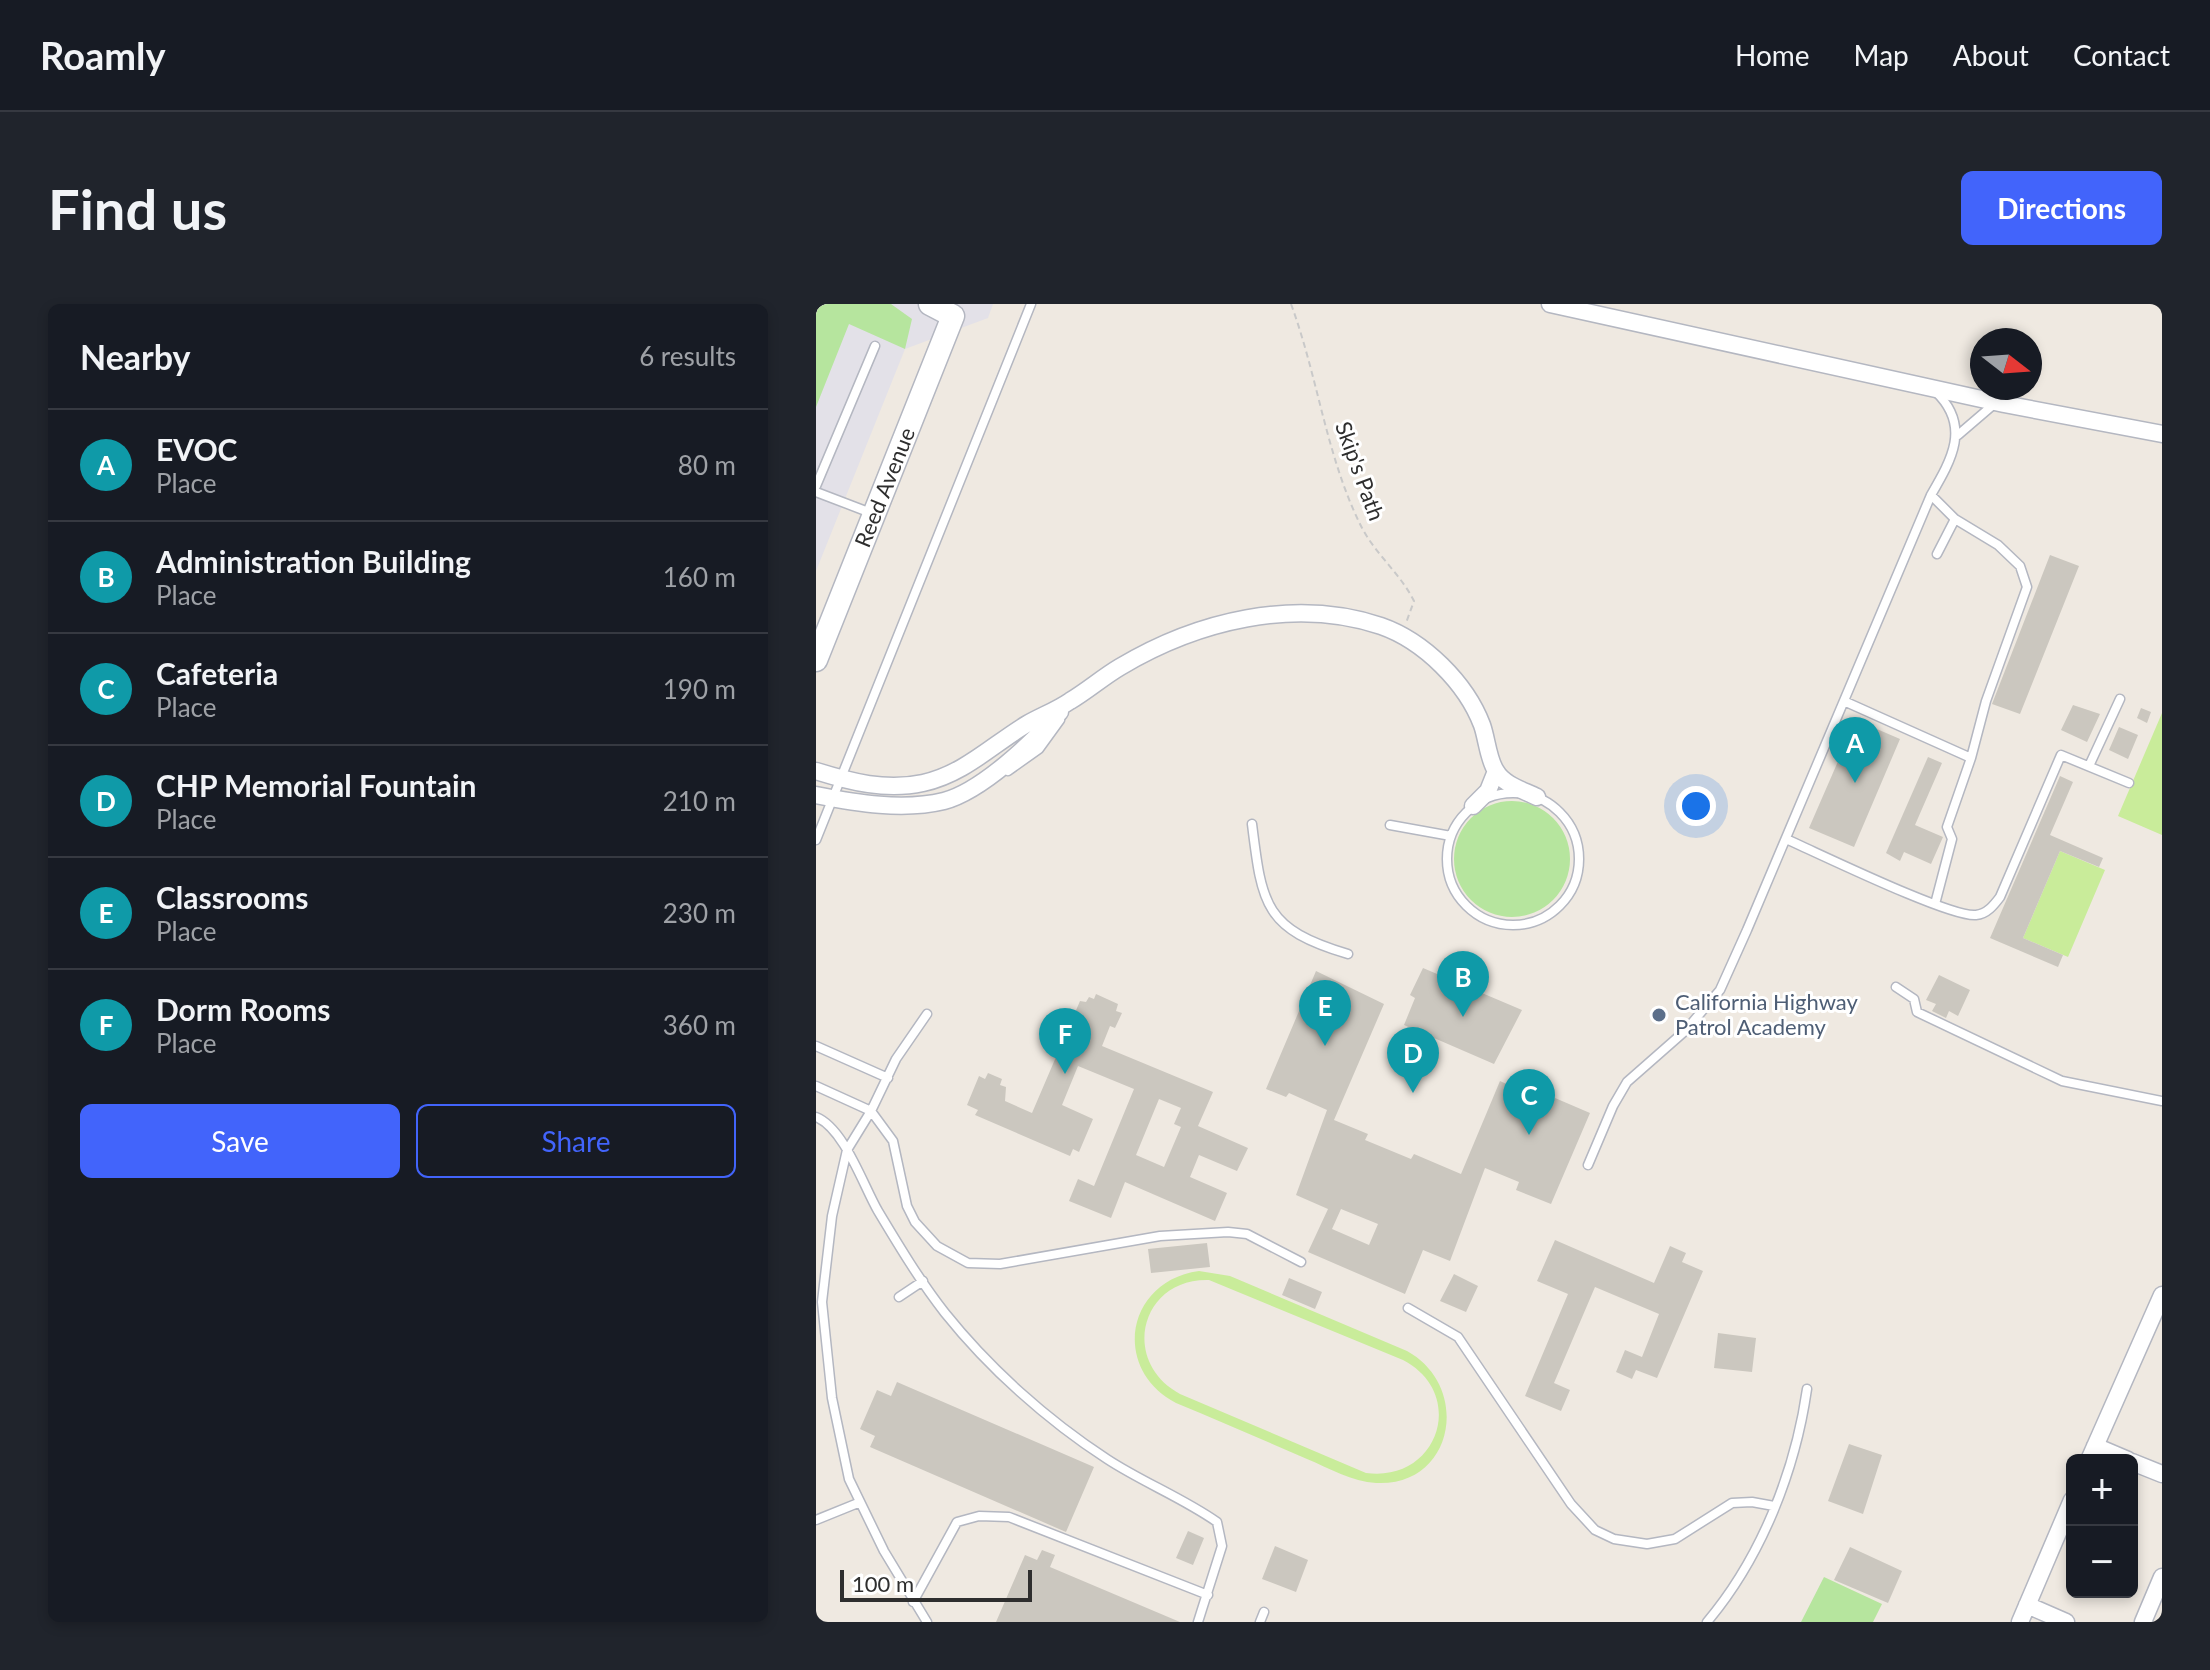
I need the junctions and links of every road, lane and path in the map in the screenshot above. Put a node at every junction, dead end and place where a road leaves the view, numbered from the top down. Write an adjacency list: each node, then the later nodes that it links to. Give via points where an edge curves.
1 (930, 304): 5 (street)
2 (1031, 304): 25 (lane)
3 (1291, 304): 16 (path, Skip's Path, via 1334,457 1361,527 1414,601)
4 (1550, 304): 7 (street)
5 (955, 310): 13 (street, Reed Avenue)
6 (875, 346): 11 (lane)
7 (1921, 383): 8 (street); 10 (lane, via 1948,404)
8 (1998, 402): 9 (street); 10 (lane)
9 (2162, 434)
10 (1958, 435): 12 (lane)
11 (816, 489): 13 (lane)
12 (1931, 495): 14 (lane); 20 (lane)
13 (874, 514): 17 (street, Reed Avenue)
14 (1955, 519): 15 (lane); 21 (lane, via 1998,545 2020,566 2027,587)
15 (1937, 554)
16 (1402, 635): 19 (street, via 1344,615 1265,615 1166,643); 24 (street, via 1464,693 1481,722)
17 (816, 660)
18 (2120, 699): 22 (lane)
19 (1069, 702): 25 (street, via 956,773 899,785); 27 (street, via 990,776 946,801 901,806)
20 (1846, 702): 21 (lane); 33 (lane)
21 (1971, 758): 35 (lane, via 1947,827 1952,839)
22 (2089, 766): 26 (lane); 35 (lane, via 2061,755 2000,897 1987,911 1963,914)
23 (816, 771): 25 (street)
24 (1496, 771): 28 (street, via 1509,784); 29 (street, via 1488,791)
25 (840, 778): 27 (lane)
26 (2129, 783)
27 (824, 797): 34 (lane)
28 (1537, 797): 29 (lane, via 1504,793); 32 (lane, via 1563,815 1579,855 1567,897 1539,919 1504,924 1472,911 1456,893 1448,871)
29 (1473, 806): 32 (lane)
30 (1252, 824): 36 (lane, via 1260,880 1274,915 1307,941)
31 (1390, 825): 32 (lane)
32 (1451, 836)
33 (1786, 839): 35 (lane); 46 (lane, via 1720,990 1685,1031 1627,1082)
34 (816, 840)
35 (1935, 904)
36 (1348, 954)
37 (1896, 987): 42 (lane, via 1914,999 1917,1012 2062,1081)
38 (927, 1014): 40 (lane)
39 (816, 1046): 40 (lane)
40 (888, 1078): 43 (lane)
41 (816, 1086): 43 (lane)
42 (2162, 1101)
43 (871, 1111): 45 (lane); 47 (lane, via 893,1141 915,1222 937,1246 968,1263 1000,1264 1160,1236 1228,1232 1247,1234)
44 (816, 1117): 45 (lane)
45 (847, 1150): 48 (lane, via 876,1208); 56 (lane, via 827,1252 823,1329 839,1439)
46 (1588, 1165)
47 (1301, 1262)
48 (923, 1281): 50 (lane); 61 (lane, via 976,1347 1058,1422 1104,1457 1217,1522 1222,1546)
49 (2162, 1295): 53 (street)
50 (899, 1297)
51 (1408, 1308): 57 (lane, via 1458,1337 1571,1504 1595,1530 1647,1544 1675,1539 1732,1503)
52 (1807, 1389): 57 (lane, via 1796,1448)
53 (2092, 1453)
54 (2138, 1464): 55 (street)
55 (2162, 1474)
56 (858, 1503): 59 (lane); 62 (lane)
57 (1774, 1506): 66 (lane, via 1741,1576)
58 (2066, 1514): 63 (street)
59 (816, 1520)
60 (2162, 1577): 69 (street)
61 (1208, 1595): 62 (lane, via 1009,1517 979,1516 957,1522); 65 (lane)
62 (913, 1602): 64 (lane)
63 (2027, 1605): 67 (street); 68 (street)
64 (927, 1622)
65 (1198, 1622)
66 (1707, 1622)
67 (2020, 1622)
68 (2066, 1622)
69 (2143, 1622)

